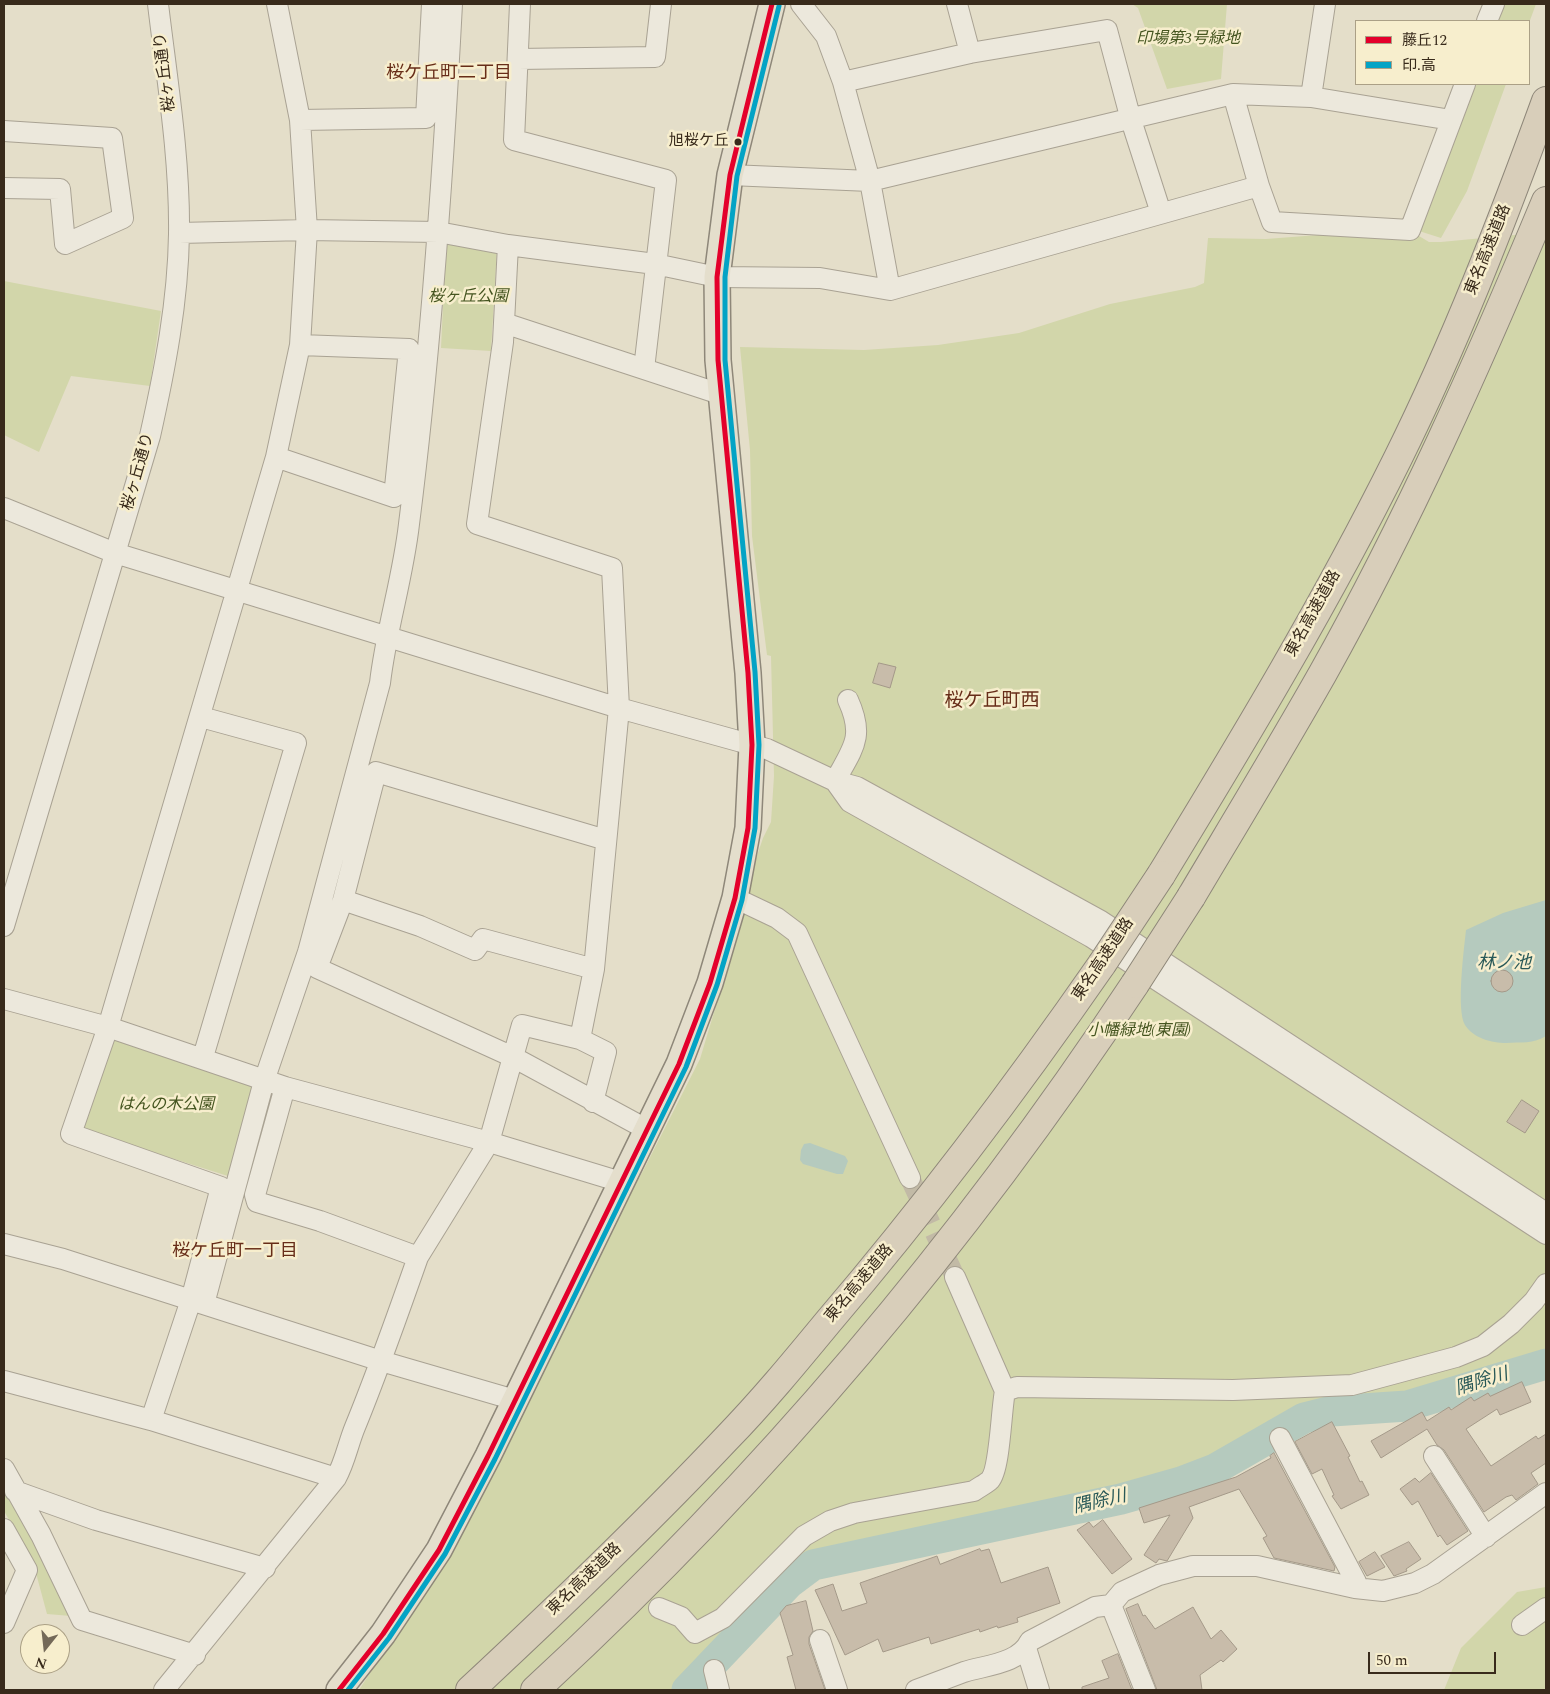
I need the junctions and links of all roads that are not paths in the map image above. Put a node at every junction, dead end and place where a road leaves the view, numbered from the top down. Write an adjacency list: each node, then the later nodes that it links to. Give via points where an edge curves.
1 (158, 4): 32 (street, 桜ヶ丘通り, via 177,169)
2 (277, 4): 20 (street)
3 (432, 4): 20 (street, via 426,118)
4 (452, 4): 31 (street)
5 (520, 4): 14 (street)
6 (662, 4): 14 (street, via 655,57)
7 (772, 4): 24 (main road)
8 (801, 4): 15 (street, via 826,36)
9 (957, 4): 13 (street)
10 (1325, 4): 18 (street)
11 (1494, 4): 12 (street)
12 (1487, 20)
13 (970, 52): 15 (street); 21 (street, via 1107,30)
14 (518, 59): 34 (street, via 514,140 666,180)
15 (843, 82): 25 (street)
16 (1464, 85): 22 (street)
17 (1234, 94): 18 (street); 21 (street); 26 (street)
18 (1311, 97): 22 (street)
19 (1546, 100): 101 (highway, 東名高速道路, bridge, via 1500,226 1398,458 1297,644 1161,875 1102,964 954,1169 793,1364 727,1439 641,1526)
20 (300, 120): 30 (street)
21 (1131, 120): 25 (street); 29 (street)
22 (1451, 120): 26 (street, via 1410,230 1272,222)
23 (4, 132): 27 (street, via 112,138 123,218 65,244 60,189)
24 (730, 175): 25 (street); 35 (main road)
25 (870, 181): 36 (street)
26 (1259, 186): 29 (street)
27 (4, 188)
28 (1546, 201): 102 (highway, 東名高速道路, bridge, via 1444,435 1323,673 1191,897 1078,1070 1010,1162 861,1348 787,1434 666,1563)
29 (1161, 213): 36 (street)
30 (307, 230): 31 (street); 32 (street); 38 (street)
31 (438, 232): 33 (street); 45 (street, via 410,523)
32 (179, 233): 43 (street, 桜ヶ丘通り, via 176,296 165,372 150,436)
33 (508, 245): 34 (street); 37 (street)
34 (655, 264): 35 (street); 39 (street)
35 (717, 277): 36 (street, via 820,278); 40 (main road)
36 (890, 290)
37 (504, 323): 39 (street); 47 (street, via 477,524 612,568)
38 (300, 345): 41 (street); 41 (street, via 408,349 394,497)
39 (644, 369): 40 (street)
40 (720, 394): 49 (main road, via 748,673)
41 (276, 457): 44 (street)
42 (4, 508): 43 (street)
43 (115, 553): 44 (street); 54 (street, 桜ヶ丘通り)
44 (238, 591): 45 (street); 48 (street)
45 (387, 637): 47 (street); 61 (street, via 380,683 308,952)
46 (848, 700): 50 (street, via 858,729 854,746)
47 (619, 708): 49 (street); 51 (street)
48 (201, 716): 57 (street); 59 (street, via 296,743)
49 (752, 745): 50 (street, via 787,757); 52 (main road, via 748,828)
50 (835, 781): 68 (street, via 857,787 1102,921); 69 (street, via 850,802 1092,936)
51 (606, 840): 53 (street, via 376,772); 55 (street)
52 (735, 898): 64 (main road, via 691,1035); 66 (street, via 777,918 797,932)
53 (344, 900): 55 (street, via 420,926 475,950 483,939); 60 (street, via 317,968)
54 (4, 926)
55 (594, 969): 58 (street)
56 (4, 999): 57 (street)
57 (108, 1027): 59 (street); 74 (street, via 71,1134 221,1187)
58 (580, 1039): 60 (street, via 522,1025); 63 (street, via 606,1052)
59 (203, 1057): 61 (street)
60 (513, 1057): 63 (street); 65 (street)
61 (264, 1081): 62 (street); 74 (street)
62 (285, 1087): 65 (street); 71 (street, via 255,1195 257,1202)
63 (593, 1102): 64 (street)
64 (646, 1129): 67 (main road)
65 (489, 1142): 67 (street); 71 (street)
66 (910, 1178)
67 (621, 1182): 78 (main road)
68 (1546, 1213)
69 (1546, 1234)
70 (4, 1244): 74 (street, via 63,1259)
71 (418, 1257): 75 (street)
72 (954, 1278): 77 (street)
73 (1546, 1284): 77 (street, via 1511,1324 1483,1346 1456,1358 1352,1385 1233,1390 1017,1387)
74 (198, 1302): 75 (street); 79 (street)
75 (382, 1361): 78 (street); 83 (street)
76 (4, 1381): 79 (street)
77 (1005, 1392): 91 (street, via 997,1469 990,1481 974,1491 830,1520 804,1536 723,1618 695,1634 681,1617)
78 (515, 1400): 100 (main road, via 438,1550 383,1634)
79 (151, 1420): 83 (street)
80 (1280, 1438): 89 (street, via 1356,1582)
81 (1434, 1456): 87 (street)
82 (4, 1469): 84 (street)
83 (336, 1478): 88 (street)
84 (15, 1491): 88 (street, via 96,1520); 97 (street, via 82,1620)
85 (1546, 1494): 87 (street)
86 (4, 1529): 93 (street, via 28,1570)
87 (1486, 1537): 89 (street, via 1433,1574 1414,1583 1383,1591)
88 (264, 1568): 97 (street, via 232,1604)
89 (1355, 1588): 90 (street, via 1256,1566 1193,1566 1159,1575 1122,1592)
90 (1111, 1605): 96 (street, via 1095,1607 1030,1641); 107 (street)
91 (659, 1608)
92 (1546, 1608): 94 (street)
93 (4, 1623)
94 (1522, 1625)
95 (820, 1640): 104 (street)
96 (1026, 1648): 105 (street, via 1004,1662); 106 (street)
97 (195, 1655): 99 (street)
98 (714, 1670): 103 (street)
99 (164, 1690)
100 (339, 1690)
101 (470, 1690)
102 (535, 1690)
103 (719, 1690)
104 (837, 1690)
105 (916, 1690)
106 (1039, 1690)
107 (1145, 1690)

